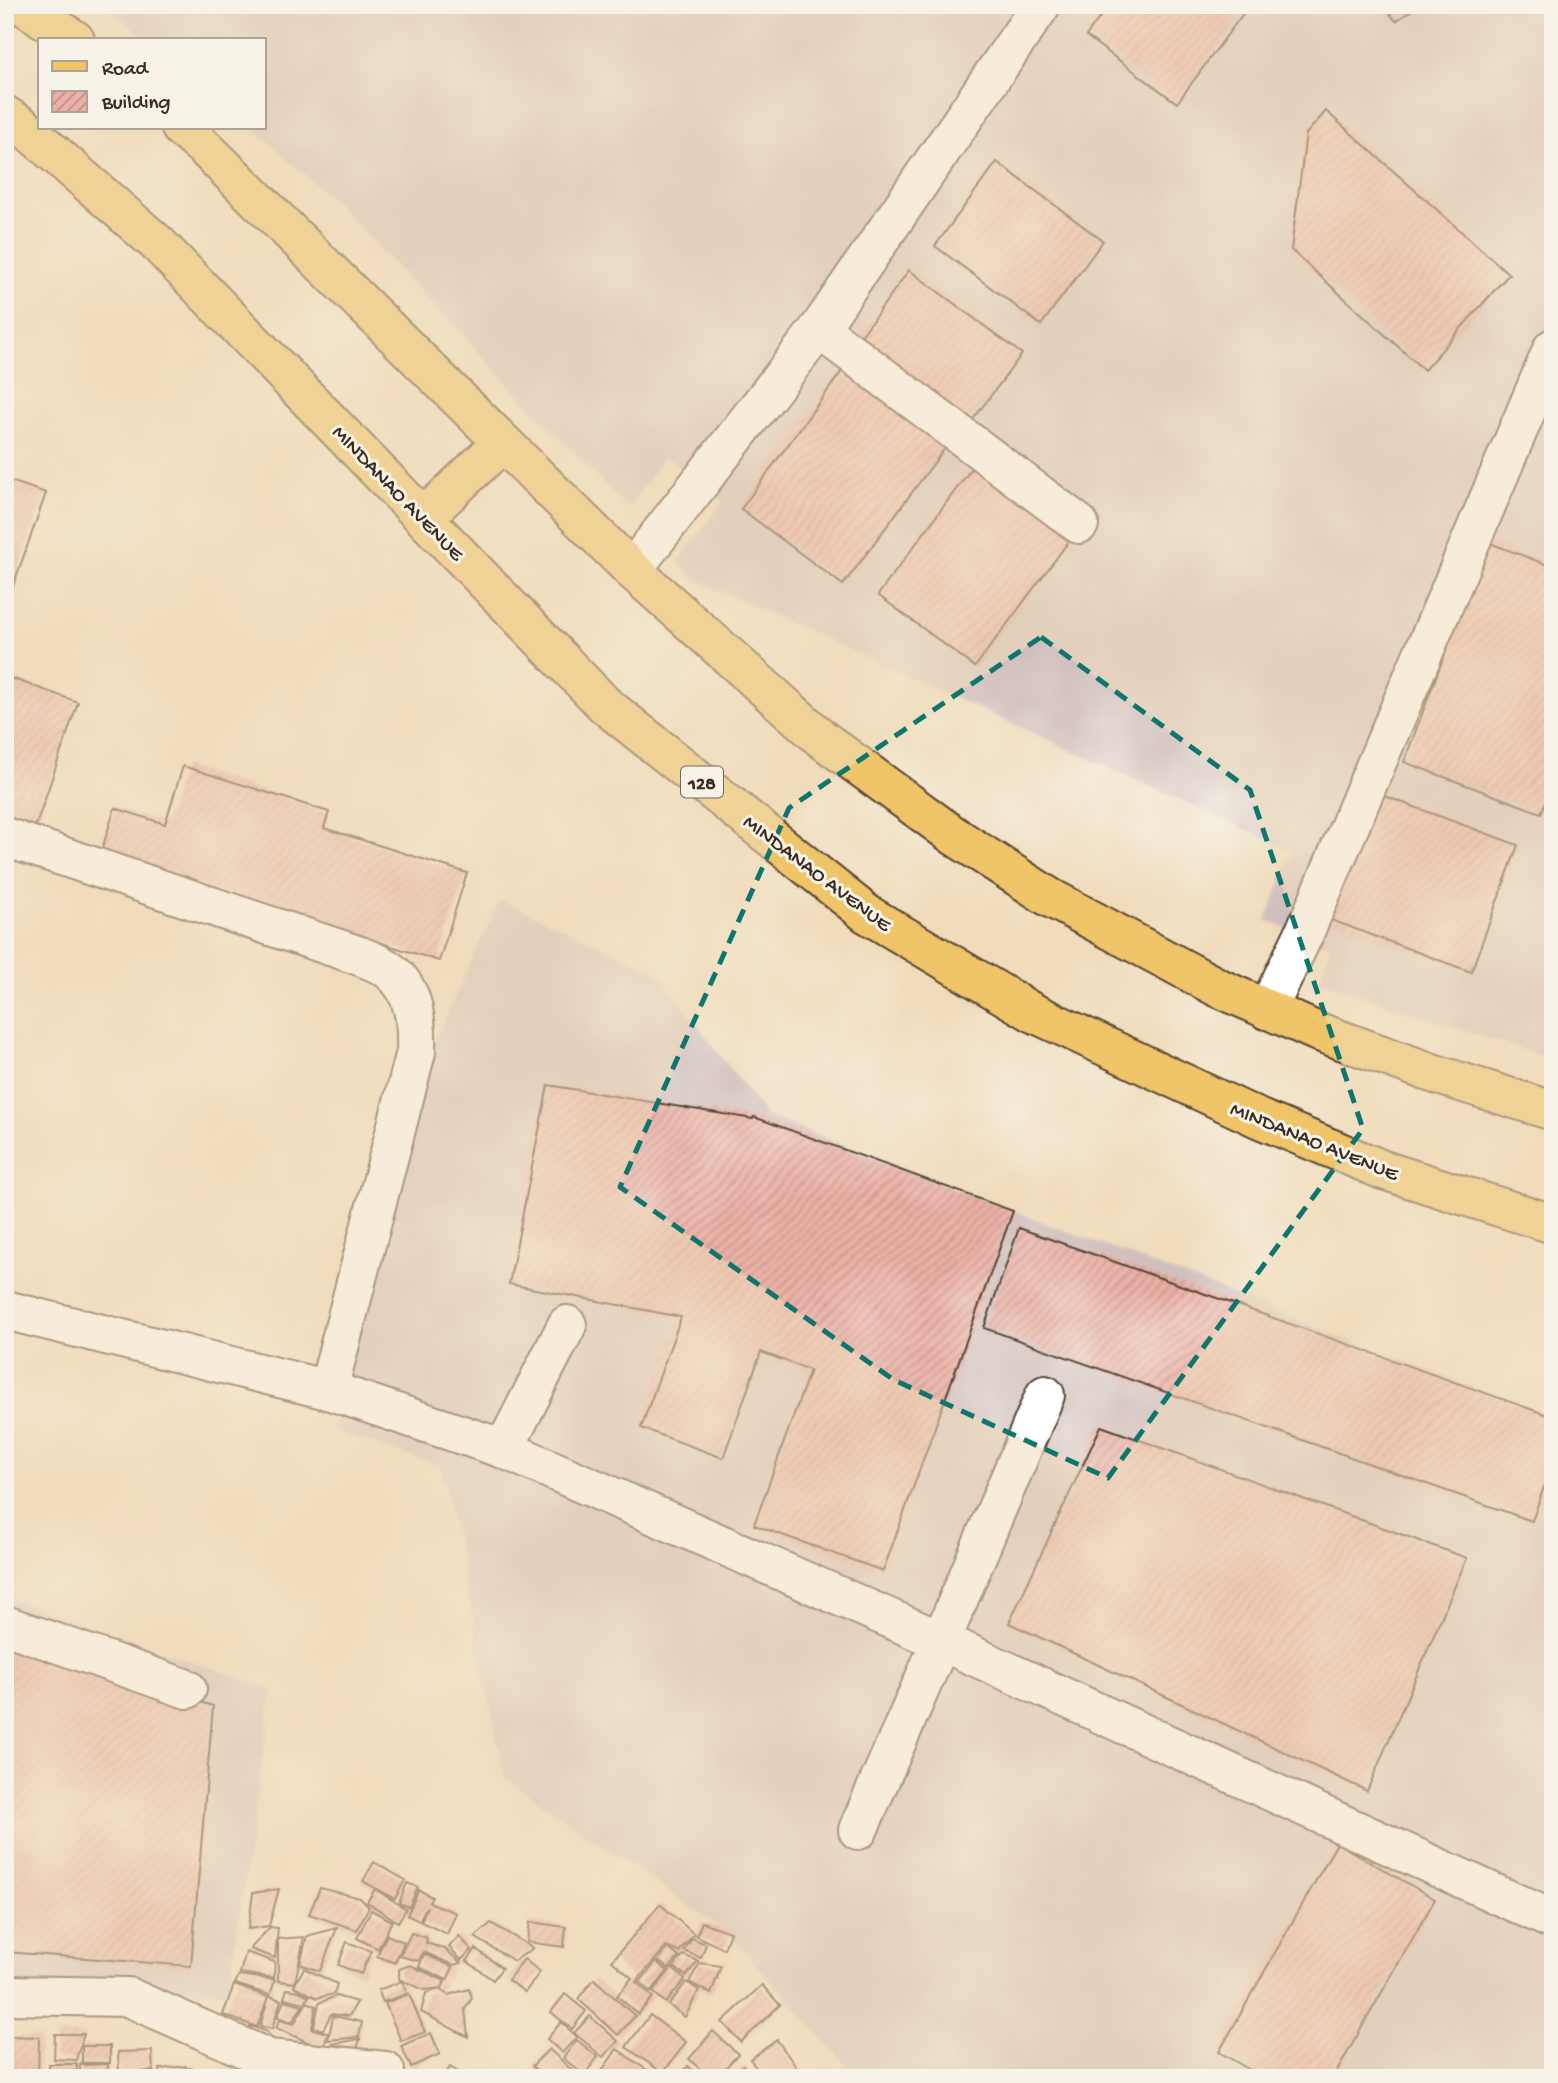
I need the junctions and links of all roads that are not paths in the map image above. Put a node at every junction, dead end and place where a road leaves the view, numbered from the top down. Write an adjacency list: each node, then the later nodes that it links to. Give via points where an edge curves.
1 (23, 5): 3 (main road)
2 (1041, 5): 6 (street)
3 (72, 38)
4 (5, 115): 9 (main road, MINDANAO AVENUE / 128, via 157,243)
5 (183, 130): 8 (main road)
6 (819, 329): 10 (street); 11 (street)
7 (1553, 348): 13 (street, via 1303,936)
8 (502, 443): 9 (main road); 11 (main road)
9 (424, 517): 15 (main road, MINDANAO AVENUE / 128, via 605,705 867,914 1032,1012 1260,1119 1382,1170)
10 (1079, 524)
11 (632, 570): 13 (main road, via 822,739 953,835 1049,897)
12 (5, 837): 18 (street, via 360,956 390,970 407,990 417,1021 416,1052)
13 (1267, 1010): 14 (main road, via 1435,1074)
14 (1553, 1111)
15 (1553, 1224)
16 (5, 1310): 18 (street)
17 (567, 1325): 20 (street)
18 (328, 1390): 20 (street)
19 (1045, 1395): 22 (street)
20 (504, 1449): 22 (street)
21 (5, 1625): 23 (street)
22 (941, 1642): 24 (street); 25 (street)
23 (187, 1689)
24 (858, 1830)
25 (1553, 1920)
26 (5, 1995): 27 (street, via 128,1997 269,2059)
27 (385, 2071)

